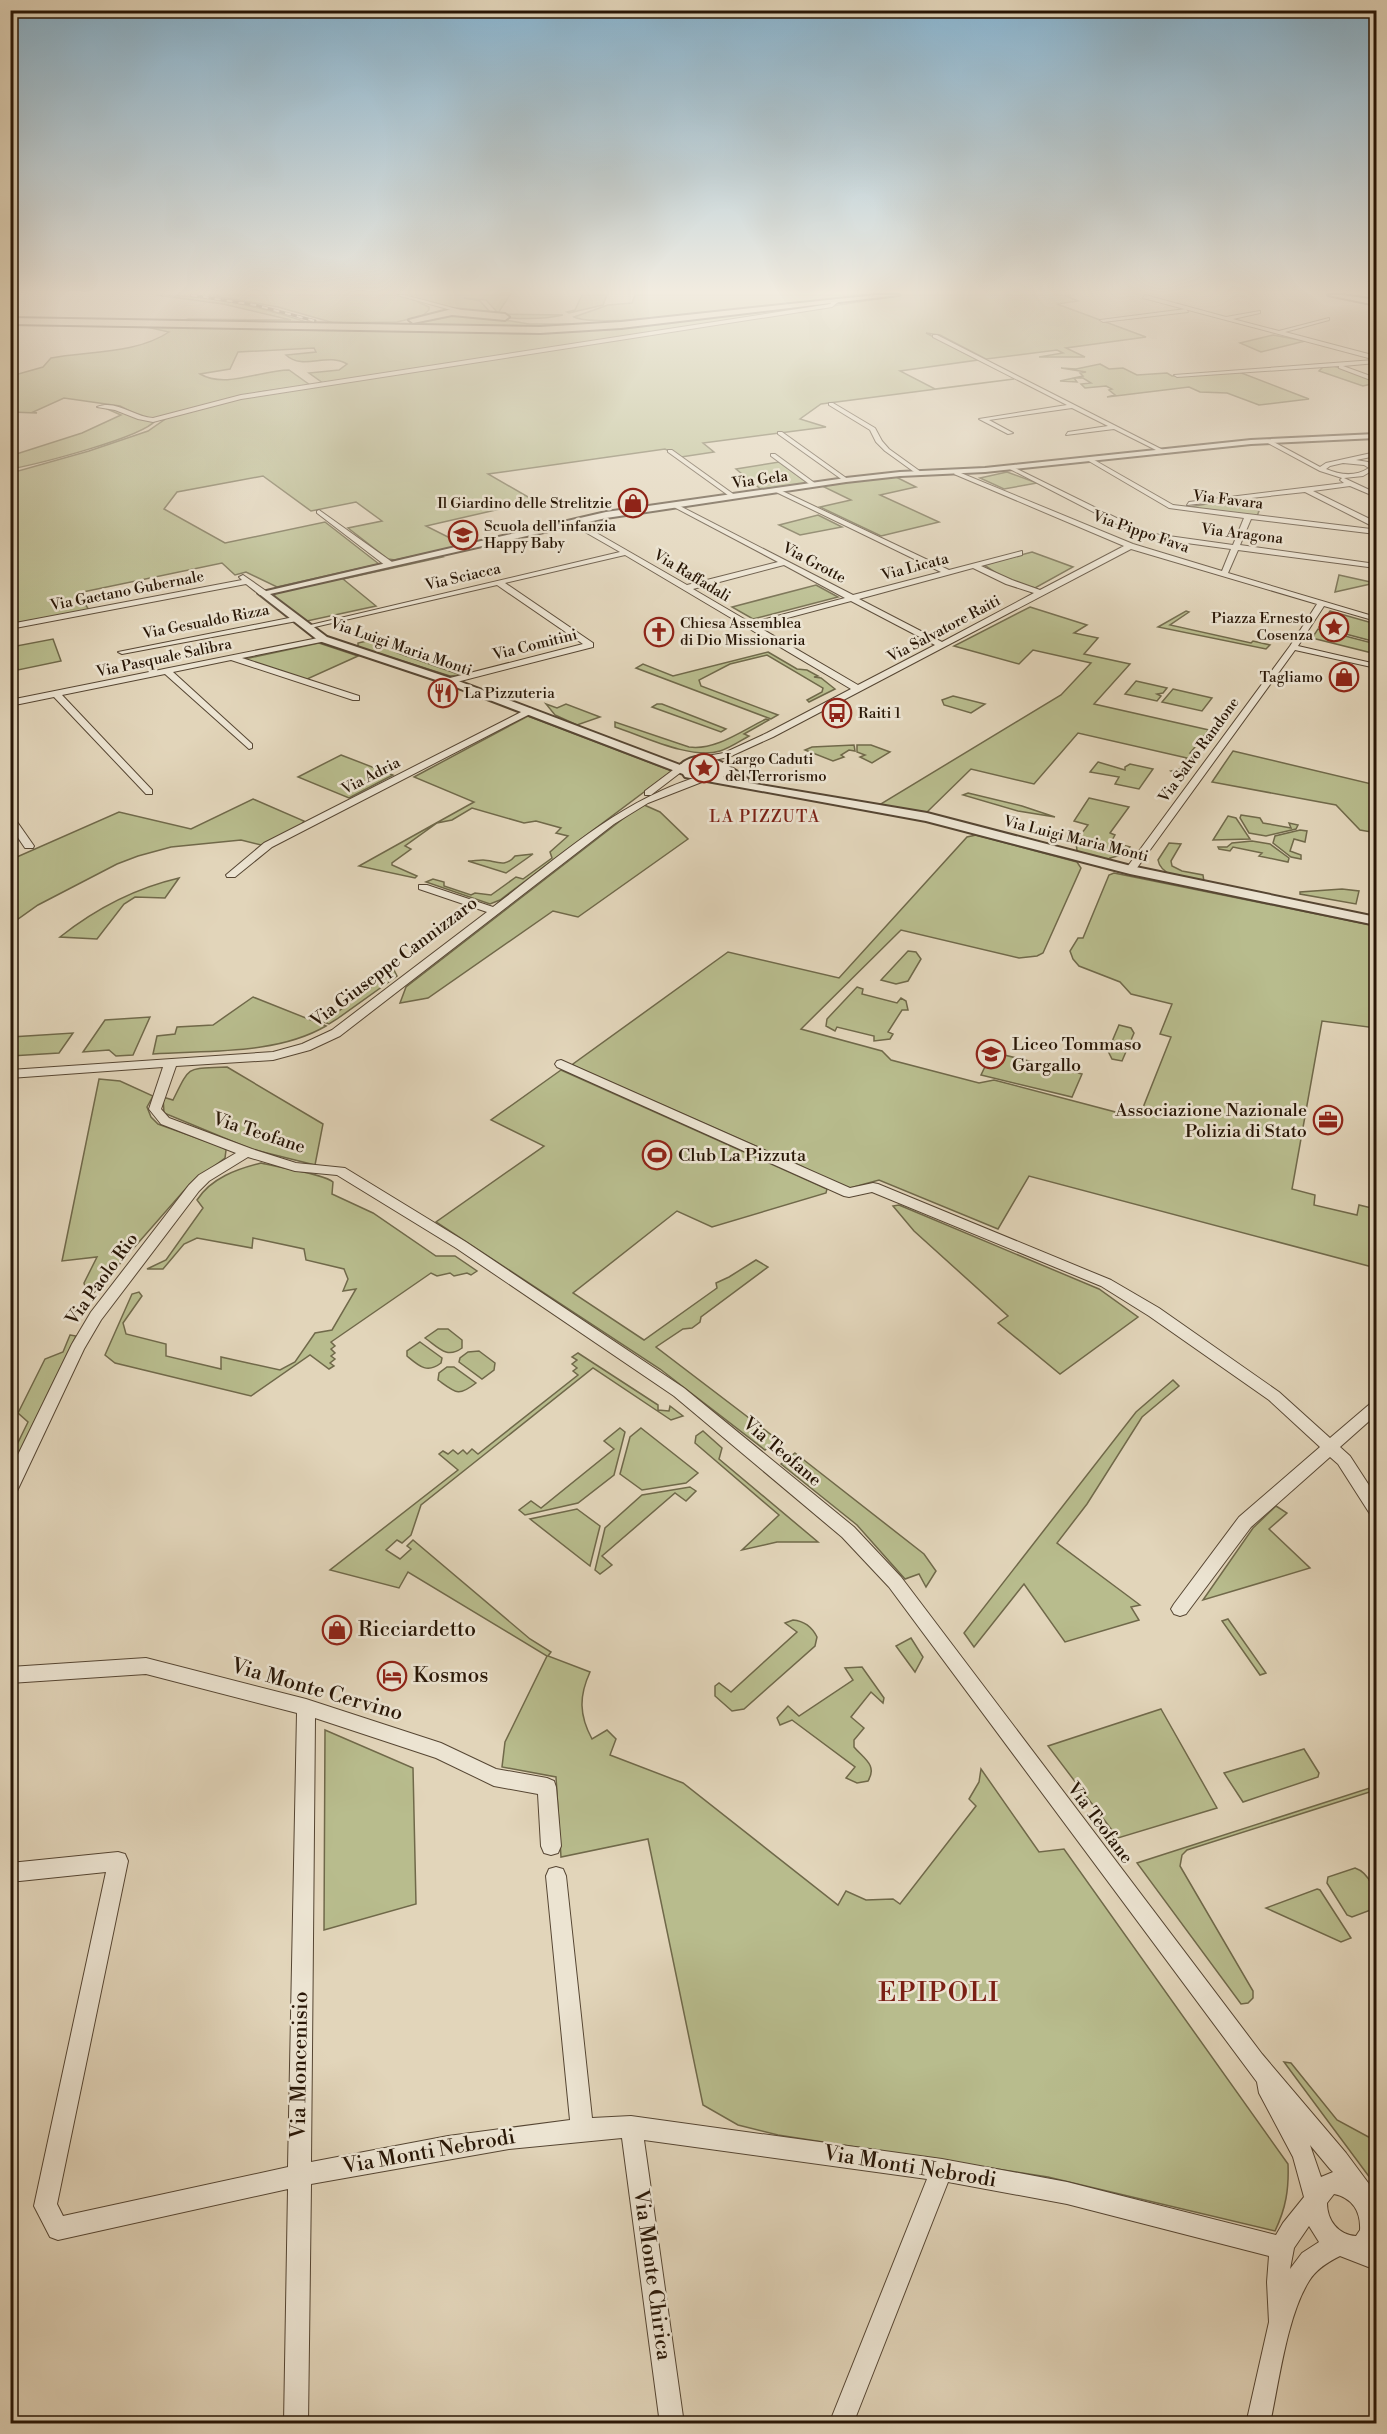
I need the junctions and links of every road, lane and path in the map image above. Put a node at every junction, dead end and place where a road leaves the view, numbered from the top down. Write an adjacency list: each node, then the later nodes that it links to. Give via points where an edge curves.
1 (122, 409): 2 (street, via 153,420)
2 (197, 409)
3 (839, 409): 21 (street, via 873,429 887,450)
4 (1055, 409): 8 (street, via 982,419)
5 (1078, 409): 6 (street)
6 (1114, 427): 9 (street); 13 (street)
7 (780, 433): 25 (street)
8 (1010, 433)
9 (1068, 434)
10 (1377, 436): 11 (street, Via Gela)
11 (1268, 441): 13 (street, Via Gela); 18 (street)
12 (670, 451): 31 (street)
13 (1162, 451): 16 (street, Via Gela)
14 (1377, 454): 17 (street)
15 (773, 455): 27 (street)
16 (1089, 459): 19 (street, Via Gela); 33 (street, Via Favara)
17 (1344, 461): 18 (street); 20 (street)
18 (1325, 467): 23 (street)
19 (1011, 468): 22 (street, Via Gela); 39 (street, Via Aragona, via 1145,536)
20 (1375, 468): 24 (street)
21 (919, 473): 22 (street, Via Gela); 25 (street, Via Gela)
22 (956, 473): 38 (street, Via Pippo Fava)
23 (1333, 475): 24 (street); 26 (street)
24 (1357, 476): 26 (street)
25 (846, 480): 27 (street, Via Gela)
26 (1350, 484): 28 (street); 30 (street)
27 (814, 485): 29 (street, Via Gela)
28 (1306, 489): 33 (street); 37 (street, via 1376,525)
29 (778, 491): 31 (street, Via Gela); 46 (street)
30 (1377, 495)
31 (734, 497): 32 (street, Via Gela)
32 (674, 505): 36 (street, Via Gela); 42 (street, Via Grotte)
33 (1171, 507): 35 (street, Via Favara)
34 (319, 512): 43 (street)
35 (1248, 517): 37 (street, Via Favara); 39 (street)
36 (574, 522): 40 (street, Via Raffadali); 43 (street, Via Gela)
37 (1375, 532)
38 (1130, 546): 47 (street, Via Pippo Fava); 51 (street, Via Salvatore Raiti)
39 (1236, 547): 45 (street, Via Aragona); 47 (street)
40 (626, 553): 48 (street, Via Sciacca); 49 (street, Via Raffadali)
41 (1019, 553): 44 (street, Via Licata)
42 (785, 563): 49 (street); 52 (street, Via Grotte)
43 (389, 564): 50 (street, Via Gela)
44 (974, 565): 46 (street, Via Licata); 51 (street)
45 (1377, 566)
46 (948, 572): 52 (street, Via Licata)
47 (1224, 574): 53 (street, Via Pippo Fava)
48 (498, 582): 58 (street, Via Sciacca); 66 (street, Via Comitini, via 590,645)
49 (686, 588): 56 (street, Via Raffadali)
50 (263, 593): 54 (street, Via Luigi Maria Monti); 57 (street, Via Gaetano Gubernale, via 245,579)
51 (1041, 593): 60 (street, Via Salvatore Raiti)
52 (852, 598): 56 (street, Via Licata); 60 (street, Via Grotte)
53 (1322, 603): 55 (street, Via Pippo Fava); 61 (street, Via Salvo Randone)
54 (294, 619): 58 (street, Via Luigi Maria Monti); 62 (street, Via Gesualdo Rizza)
55 (1377, 619)
56 (749, 626): 67 (street, Via Raffadali)
57 (10, 627)
58 (306, 627): 59 (street, Via Luigi Maria Monti)
59 (323, 639): 63 (street, Via Pasquale Salibra); 66 (street, Via Luigi Maria Monti)
60 (942, 645): 67 (street, Via Salvatore Raiti)
61 (1293, 647): 64 (street); 84 (street, Via Salvo Randone)
62 (122, 652)
63 (231, 658): 65 (street, Via Pasquale Salibra); 69 (street)
64 (1377, 666)
65 (167, 671): 68 (street, Via Pasquale Salibra); 74 (street)
66 (449, 681): 71 (street, Via Luigi Maria Monti)
67 (858, 689): 73 (street, Via Salvatore Raiti)
68 (56, 694): 70 (street, Via Pasquale Salibra); 80 (street)
69 (356, 698)
70 (10, 703)
71 (529, 711): 72 (street, Via Luigi Maria Monti); 85 (street, Via Adria, via 268,845)
72 (573, 728): 75 (street); 77 (street)
73 (770, 735): 75 (street, via 726,755); 76 (street)
74 (249, 746)
75 (701, 760): 76 (street); 77 (street)
76 (724, 767): 78 (street, via 722,773); 79 (street, via 739,779)
77 (683, 769): 78 (street, via 693,777); 82 (street)
78 (707, 778): 79 (street); 82 (street, via 645,801)
79 (767, 790): 84 (street, Via Luigi Maria Monti, via 927,817)
80 (148, 792)
81 (10, 818): 83 (street)
82 (611, 822): 87 (street, Via Giuseppe Cannizzaro)
83 (29, 846)
84 (1130, 870): 88 (street, Via Luigi Maria Monti)
85 (231, 875)
86 (423, 887): 87 (street)
87 (493, 911): 89 (street, Via Giuseppe Cannizzaro, via 336,1033 273,1056)
88 (1377, 921)
89 (171, 1062): 91 (street, Via Giuseppe Cannizzaro); 92 (street, Via Teofane, via 155,1109 158,1115)
90 (561, 1064): 94 (street, via 849,1193 873,1186 1106,1283 1274,1396)
91 (10, 1074)
92 (247, 1152): 95 (street, Via Paolo Rio, via 194,1188 96,1316); 103 (street, Via Teofane, via 295,1167 340,1171 461,1245 680,1392 848,1532 895,1582)
93 (1377, 1407): 94 (street)
94 (1332, 1447): 96 (street); 97 (street, via 1245,1522)
95 (10, 1489)
96 (1377, 1509)
97 (1180, 1609)
98 (10, 1675): 99 (street, Via Monte Cervino, via 146,1666)
99 (306, 1707): 100 (street, Via Monte Cervino, via 441,1751 494,1777 547,1787); 107 (street, Via Moncenisio)
100 (551, 1846)
101 (10, 1874): 107 (street, Via Monti Nebrodi, via 118,1862 45,2206 58,2229)
102 (556, 1876): 105 (street)
103 (1254, 2062): 108 (street, via 1303,2154); 109 (street, via 1338,2161)
104 (632, 2127): 105 (street, Via Monti Nebrodi); 106 (street, Via Monti Nebrodi); 115 (street, Via Monte Chirica)
105 (582, 2129): 107 (street, Via Monti Nebrodi, via 460,2145)
106 (942, 2170): 111 (street, Via Monti Nebrodi, via 1067,2193); 116 (street)
107 (298, 2175): 114 (street, Via Moncenisio)
108 (1316, 2200): 109 (street, via 1326,2186 1342,2183 1360,2192); 110 (street, via 1323,2230); 111 (street, via 1290,2229)
109 (1372, 2208): 110 (street, via 1376,2230 1373,2238 1360,2248)
110 (1345, 2246): 112 (street); 113 (street, via 1310,2261 1298,2278)
111 (1281, 2248): 113 (street)
112 (1377, 2259)
113 (1280, 2327): 117 (street)
114 (296, 2424)
115 (672, 2424)
116 (841, 2424)
117 (1258, 2424)

